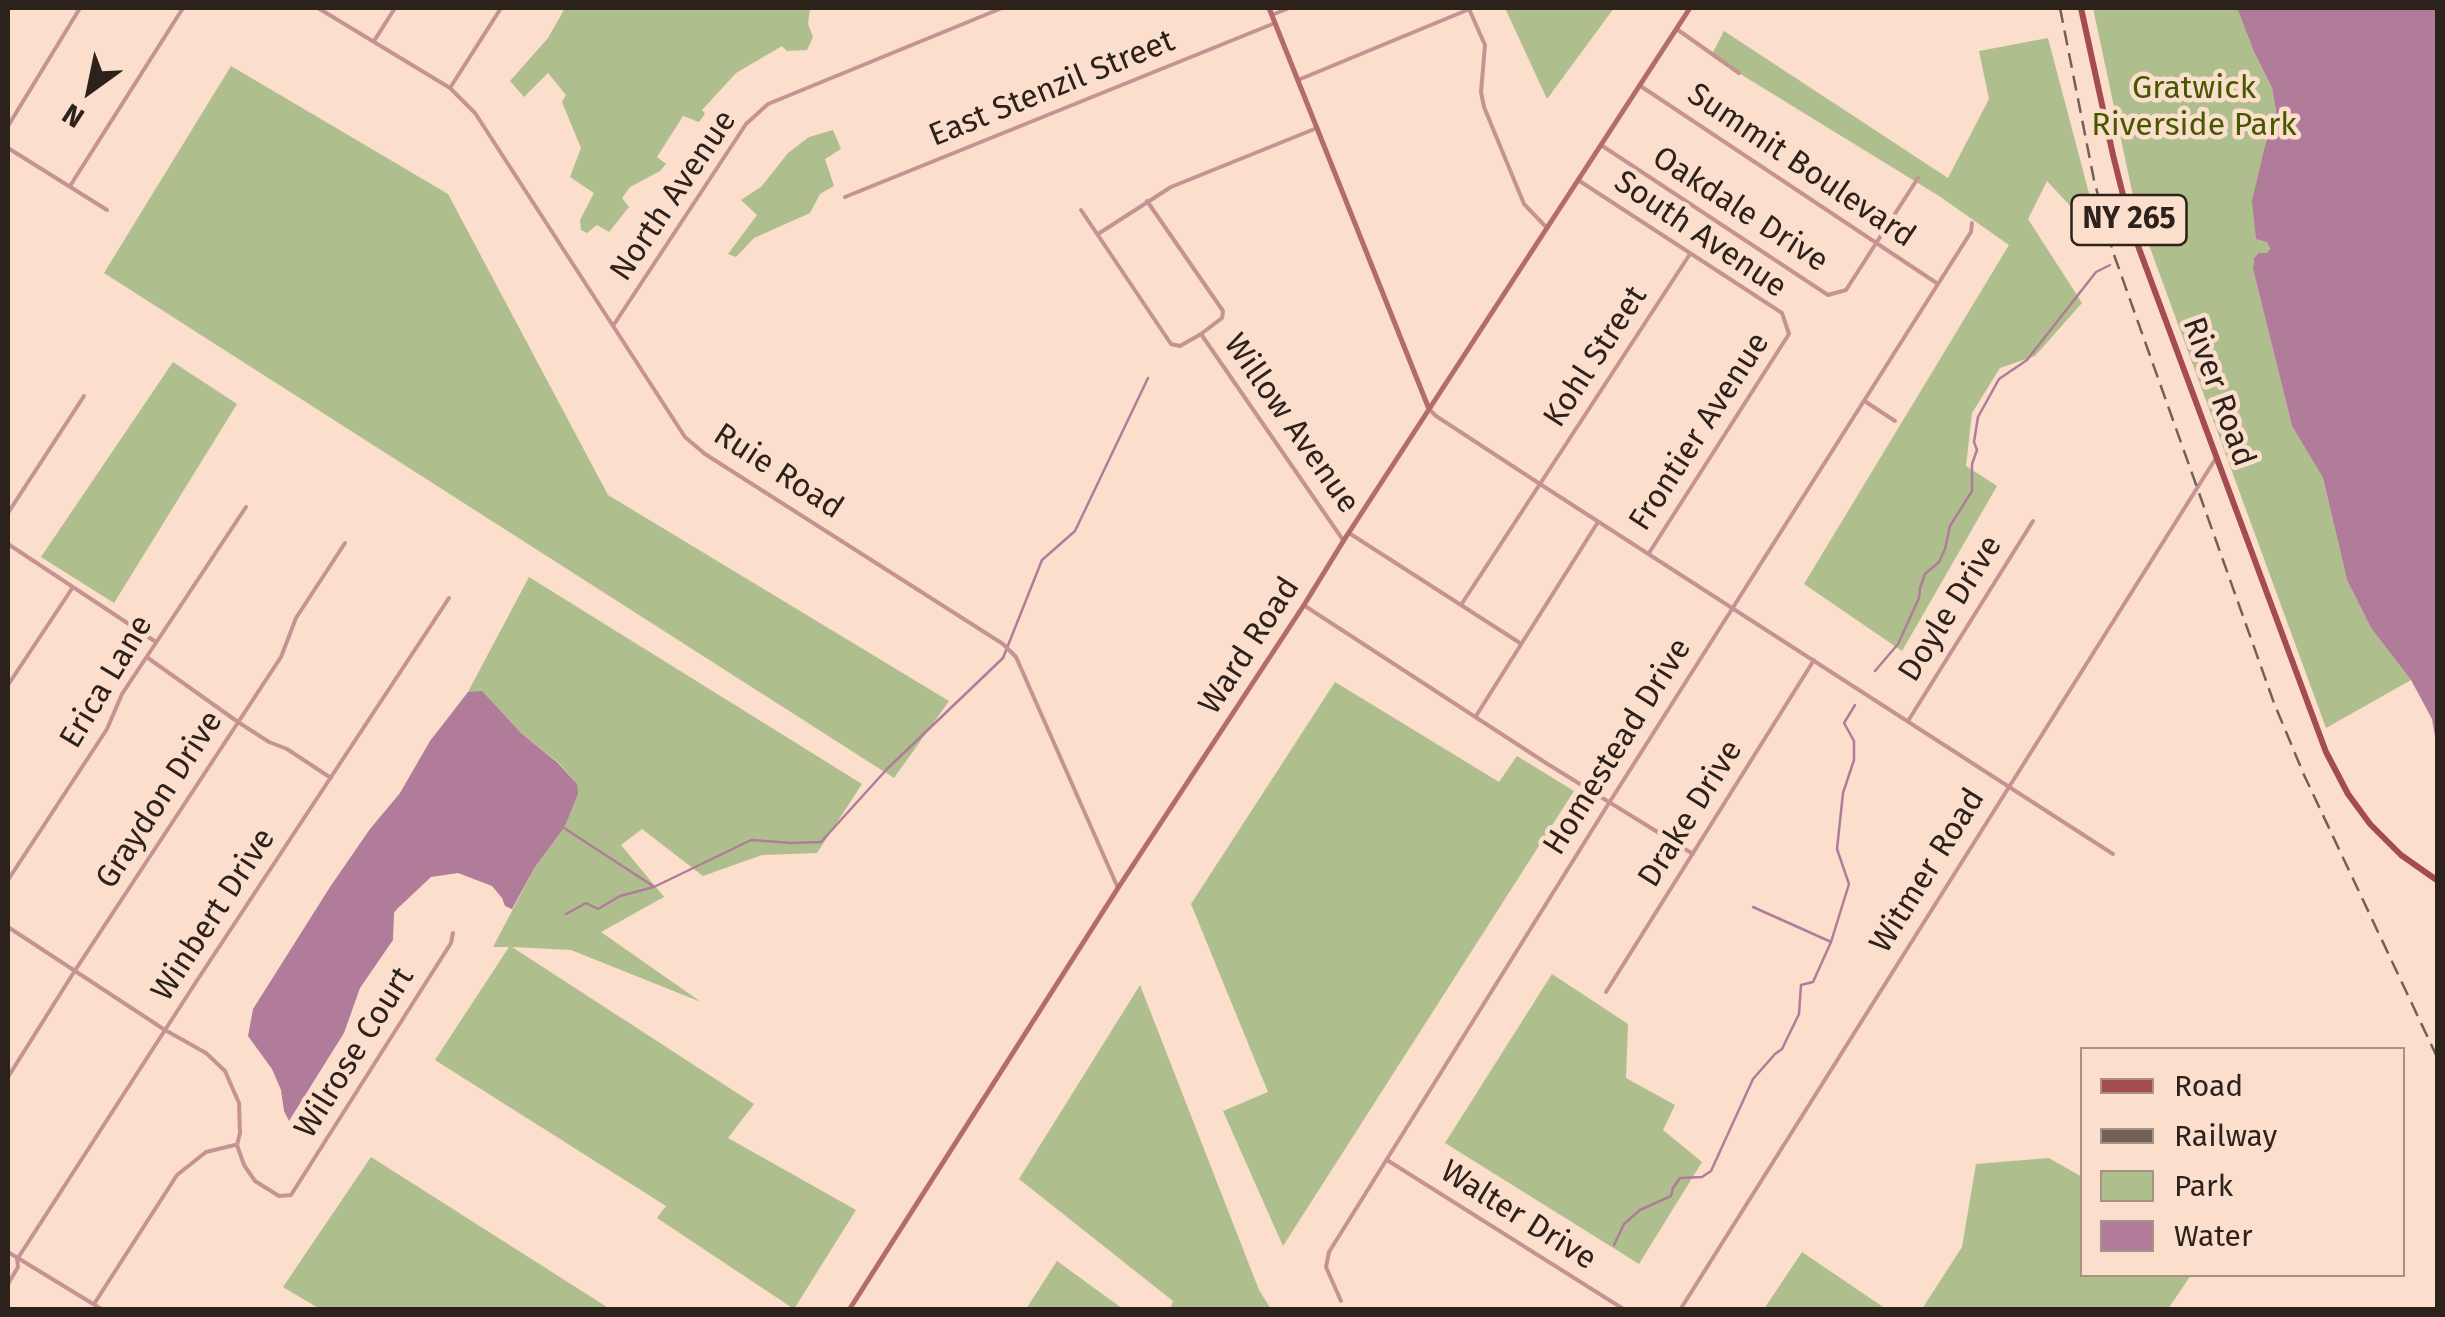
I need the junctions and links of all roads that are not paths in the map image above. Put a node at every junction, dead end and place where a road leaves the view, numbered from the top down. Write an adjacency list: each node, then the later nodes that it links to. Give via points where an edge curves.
1 (80, 8): 19 (street)
2 (183, 8): 25 (street)
3 (318, 8): 14 (street, Ruie Road)
4 (395, 8): 14 (street)
5 (501, 8): 18 (street)
6 (1002, 8): 36 (street, North Avenue, via 768,104 746,124)
7 (1289, 8): 11 (street)
8 (1471, 8): 16 (street); 31 (street, via 1484,45 1484,107 1524,204)
9 (1690, 8): 13 (main road, Ward Road)
10 (2082, 8): 43 (main road, River Road / NY 265, via 2131,226)
11 (1270, 11): 12 (main road)
12 (1275, 23): 16 (main road); 26 (street, East Stenzil Street)
13 (1676, 29): 15 (street); 17 (main road, Ward Road)
14 (374, 41): 18 (street, Ruie Road)
15 (1740, 72)
16 (1298, 80): 20 (main road)
17 (1639, 85): 21 (main road, Ward Road); 33 (street, Summit Boulevard)
18 (450, 88): 36 (street, Ruie Road, via 475,113)
19 (8, 126)
20 (1317, 128): 27 (street); 41 (main road)
21 (1601, 145): 24 (main road, Ward Road); 33 (street, Oakdale Drive, via 1828,294 1846,290)
22 (8, 148): 25 (street)
23 (1918, 178): 33 (street, Oakdale Drive)
24 (1578, 180): 31 (main road, Ward Road); 34 (street, South Avenue)
25 (70, 186): 28 (street)
26 (845, 197)
27 (1148, 202): 32 (street); 37 (street, via 1223,312)
28 (107, 210)
29 (1081, 210): 32 (street)
30 (1972, 223): 35 (street, Homestead Drive)
31 (1548, 228): 41 (main road, Ward Road)
32 (1098, 234): 37 (street, via 1171,344)
33 (1876, 244): 35 (street, Summit Boulevard)
34 (1690, 254): 38 (street, South Avenue, via 1782,313); 44 (street, Kohl Street)
35 (1938, 284): 40 (street, Homestead Drive)
36 (613, 326): 74 (street, Ruie Road, via 685,437 705,454 1016,657)
37 (1201, 334): 50 (street, Willow Avenue)
38 (1789, 334): 53 (street, Frontier Avenue)
39 (84, 396): 46 (street)
40 (1864, 401): 42 (street); 58 (street, Homestead Drive)
41 (1430, 410): 44 (street); 49 (main road, Ward Road)
42 (1895, 422)
43 (2216, 458): 68 (street, Witmer Road); 73 (main road, River Road / NY 265, via 2340,783 2370,824)
44 (1540, 484): 47 (street); 56 (street, Kohl Street)
45 (246, 507): 59 (street, Erica Lane)
46 (8, 513)
47 (1598, 522): 53 (street); 60 (street)
48 (2033, 522): 65 (street, Doyle Drive)
49 (1349, 533): 50 (main road, Ward Road); 56 (street)
50 (1344, 540): 57 (main road, Ward Road)
51 (8, 544): 54 (street)
52 (345, 544): 66 (street, Graydon Drive)
53 (1648, 554): 58 (street)
54 (73, 587): 59 (street); 63 (street)
55 (449, 598): 67 (street, Winbert Drive)
56 (1461, 604): 60 (street)
57 (1304, 605): 64 (street); 74 (main road, Ward Road)
58 (1733, 608): 62 (street); 69 (street, Homestead Drive)
59 (156, 642): 61 (street, Erica Lane)
60 (1520, 643): 64 (street)
61 (146, 657): 66 (street); 72 (street, Erica Lane)
62 (1814, 660): 65 (street); 70 (street, Drake Drive)
63 (8, 685)
64 (1476, 716): 69 (street)
65 (1908, 721): 68 (street)
66 (238, 722): 67 (street); 77 (street, Graydon Drive)
67 (332, 778): 79 (street, Winbert Drive)
68 (2008, 786): 71 (street); 91 (street, Witmer Road)
69 (1609, 803): 70 (street); 82 (street, Homestead Drive)
70 (1693, 854): 78 (street, Drake Drive)
71 (2113, 854)
72 (8, 880)
73 (2438, 882)
74 (1118, 888): 89 (main road, Ward Road)
75 (8, 927): 77 (street)
76 (452, 934): 81 (street, Wilrose Court, via 292,1195 279,1196 255,1181)
77 (74, 972): 79 (street); 80 (street, Graydon Drive)
78 (1606, 992)
79 (166, 1030): 81 (street, via 225,1071 239,1103); 84 (street, Winbert Drive)
80 (8, 1077)
81 (237, 1145): 87 (street, via 206,1152 177,1174)
82 (1387, 1160): 86 (street, Homestead Drive, via 1329,1252 1326,1267); 90 (street, Walter Drive)
83 (8, 1252): 84 (street)
84 (17, 1258): 85 (street, Winbert Drive); 87 (street)
85 (8, 1284)
86 (1341, 1301)
87 (94, 1304): 88 (street)
88 (103, 1310)
89 (850, 1310)
90 (1625, 1310)
91 (1680, 1310)

